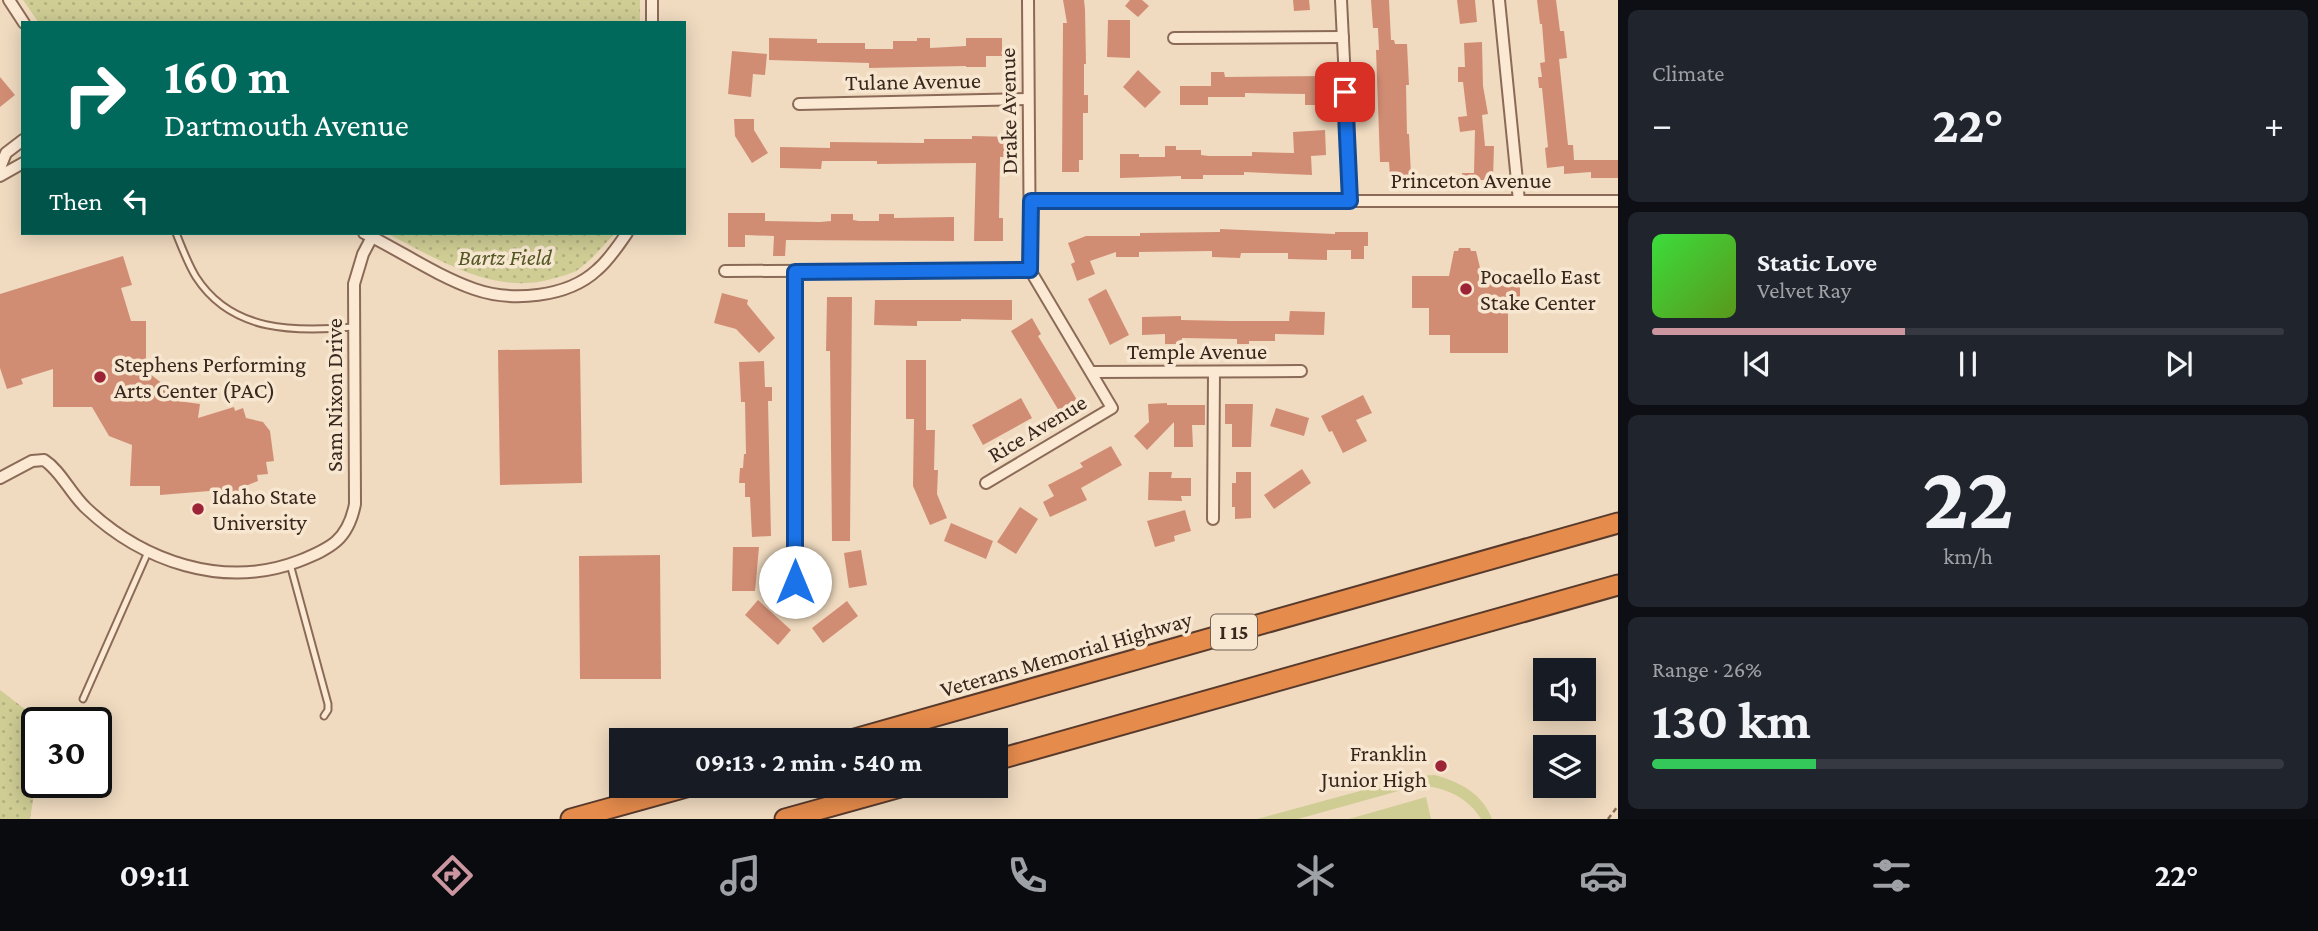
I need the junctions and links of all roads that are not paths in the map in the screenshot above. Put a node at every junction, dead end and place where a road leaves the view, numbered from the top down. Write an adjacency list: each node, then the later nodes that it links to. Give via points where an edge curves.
1 (9, 0): 6 (street)
2 (652, 0): 7 (street)
3 (1028, 0): 10 (street, Drake Avenue)
4 (1341, 0): 8 (street)
5 (1499, 0): 18 (street)
6 (23, 21)
7 (652, 21)
8 (1343, 37): 9 (street); 17 (street)
9 (1174, 38)
10 (1028, 99): 11 (street, Tulane Avenue); 16 (street, Drake Avenue)
11 (799, 104)
12 (21, 142): 14 (street, via 6,153)
13 (21, 164): 15 (street)
14 (0, 168)
15 (0, 176)
16 (1031, 201): 17 (street, Princeton Avenue); 23 (street, Drake Avenue)
17 (1350, 201): 18 (street, Princeton Avenue)
18 (1519, 201): 19 (street, Princeton Avenue)
19 (1618, 201)
20 (177, 235): 26 (lane, via 197,278 231,311 285,329)
21 (368, 235): 22 (street, via 457,282 510,296 568,288 596,272); 26 (street, Sam Nixon Drive, via 355,284)
22 (625, 235)
23 (1030, 270): 25 (street); 28 (street)
24 (725, 271): 25 (street)
25 (795, 272): 36 (street)
26 (355, 327): 35 (street, Sam Nixon Drive, via 352,519 337,542)
27 (1301, 371): 29 (street, Temple Avenue)
28 (1093, 372): 29 (street, Temple Avenue); 31 (street, Rice Avenue, via 1112,408)
29 (1214, 372): 32 (street)
30 (0, 478): 34 (street, Sam Nixon Drive, via 32,461 44,460 100,522)
31 (986, 483)
32 (1213, 519)
33 (1618, 523): 40 (highway, Veterans Memorial Highway / I 15)
34 (148, 552): 35 (street, Sam Nixon Drive, via 200,570 262,571); 38 (lane)
35 (290, 564): 39 (lane, via 328,704)
36 (795, 582)
37 (1618, 585): 41 (highway)
38 (83, 699)
39 (324, 716)
40 (893, 728)
41 (1008, 757)
42 (647, 798): 44 (highway)
43 (861, 798): 45 (highway)
44 (571, 819)
45 (785, 819)

